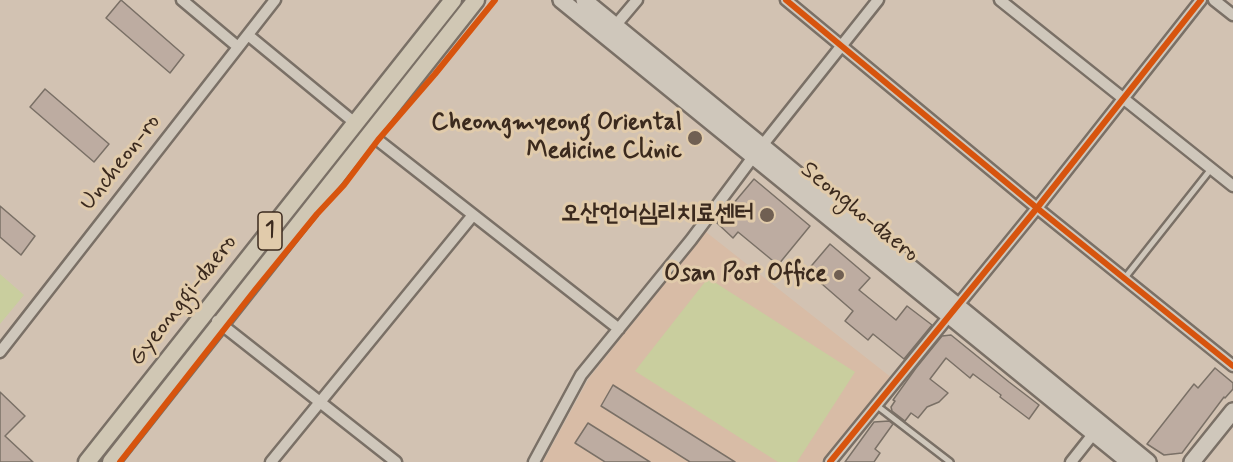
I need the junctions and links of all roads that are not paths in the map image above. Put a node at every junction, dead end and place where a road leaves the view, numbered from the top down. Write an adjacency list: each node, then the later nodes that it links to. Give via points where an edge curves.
1 (182, 0): 17 (street)
2 (275, 0): 15 (street, Uncheon-ro)
3 (453, 0): 19 (main road, Gyeonggi-daero / 1)
4 (476, 0): 20 (main road, Gyeonggi-daero / 1)
5 (561, 0): 21 (main road, Seongho-daero)
6 (584, 0): 14 (main road, Seongho-daero)
7 (637, 0): 14 (street)
8 (786, 0): 16 (street)
9 (878, 0): 16 (street)
10 (1000, 0): 18 (street)
11 (1201, 0): 18 (street)
12 (1214, 0): 13 (street)
13 (1233, 15)
14 (615, 26): 21 (main road, Seongho-daero)
15 (248, 35): 17 (street, Uncheon-ro); 19 (street)
16 (841, 45): 21 (street); 24 (street)
17 (238, 47): 31 (street, Uncheon-ro)
18 (1123, 98): 22 (street); 24 (street)
19 (356, 123): 28 (main road, Gyeonggi-daero / 1)
20 (370, 134): 25 (street); 29 (main road, Gyeonggi-daero / 1)
21 (758, 151): 27 (main road, Seongho-daero); 30 (street)
22 (1211, 169): 23 (street); 26 (lane)
23 (1233, 186)
24 (1037, 208): 26 (street); 27 (street)
25 (473, 214): 30 (street); 33 (street)
26 (1124, 279): 32 (street)
27 (953, 310): 34 (street); 36 (main road, Seongho-daero); 46 (main road, Seongho-daero)
28 (206, 312): 29 (street); 37 (main road, Gyeonggi-daero / 1)
29 (220, 323): 33 (street); 38 (main road, Gyeonggi-daero / 1)
30 (619, 329): 41 (street, via 581,375)
31 (0, 352)
32 (1233, 366)
33 (320, 402): 39 (street); 40 (street)
34 (876, 405): 42 (street); 43 (lane)
35 (1233, 411): 47 (main road)
36 (1094, 433): 44 (street); 45 (main road, Seongho-daero)
37 (87, 462)
38 (111, 462)
39 (271, 462)
40 (396, 462)
41 (534, 462)
42 (830, 462)
43 (950, 462)
44 (1071, 462)
45 (1129, 462)
46 (1148, 462)
47 (1192, 462)

